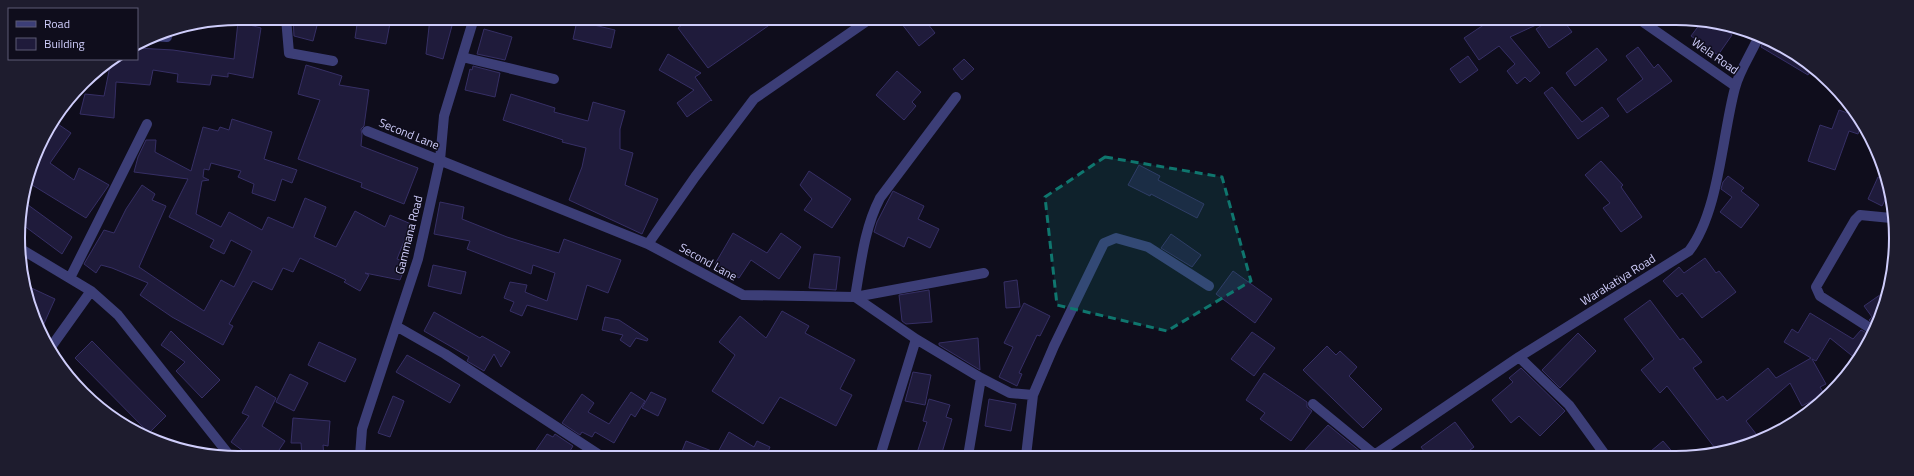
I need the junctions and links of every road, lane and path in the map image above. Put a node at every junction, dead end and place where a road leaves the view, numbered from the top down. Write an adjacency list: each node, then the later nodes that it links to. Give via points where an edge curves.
1 (287, 25): 7 (street, via 289,53)
2 (472, 25): 6 (street, Gammana Road)
3 (861, 25): 15 (street, via 754,99)
4 (1647, 25): 9 (street, Wela Road)
5 (1757, 41): 9 (street, Warakatiya Road)
6 (462, 56): 8 (street); 13 (street, Gammana Road, via 444,116)
7 (333, 61)
8 (554, 79)
9 (1735, 86): 26 (street, Warakatiya Road, via 1713,192 1699,238 1689,251)
10 (956, 97): 21 (street, via 877,204 864,240)
11 (147, 124): 18 (street)
12 (367, 131): 13 (street, Second Lane)
13 (440, 160): 15 (street, Second Lane); 22 (street, Gammana Road, via 418,259)
14 (1888, 218): 23 (street, via 1860,215 1816,287 1820,296)
15 (648, 244): 21 (street, Second Lane, via 743,296)
16 (25, 251): 18 (street)
17 (984, 273): 21 (street, Second Lane)
18 (70, 278): 20 (street)
19 (1208, 286): 28 (street, via 1148,247 1116,238 1104,243)
20 (91, 291): 25 (street); 30 (street, via 118,315)
21 (855, 297): 24 (street)
22 (396, 326): 31 (street, Gammana Road, via 362,429); 32 (street, via 444,354)
23 (1870, 328)
24 (916, 339): 27 (street); 33 (street)
25 (54, 343)
26 (1519, 357): 37 (street, Warakatiya Road); 38 (street, via 1569,405)
27 (981, 378): 28 (street, via 1010,393); 34 (street)
28 (1033, 395): 35 (street)
29 (1313, 404): 36 (street)
30 (226, 451)
31 (360, 451)
32 (593, 451)
33 (882, 451)
34 (969, 451)
35 (1027, 451)
36 (1369, 451)
37 (1380, 451)
38 (1602, 451)

